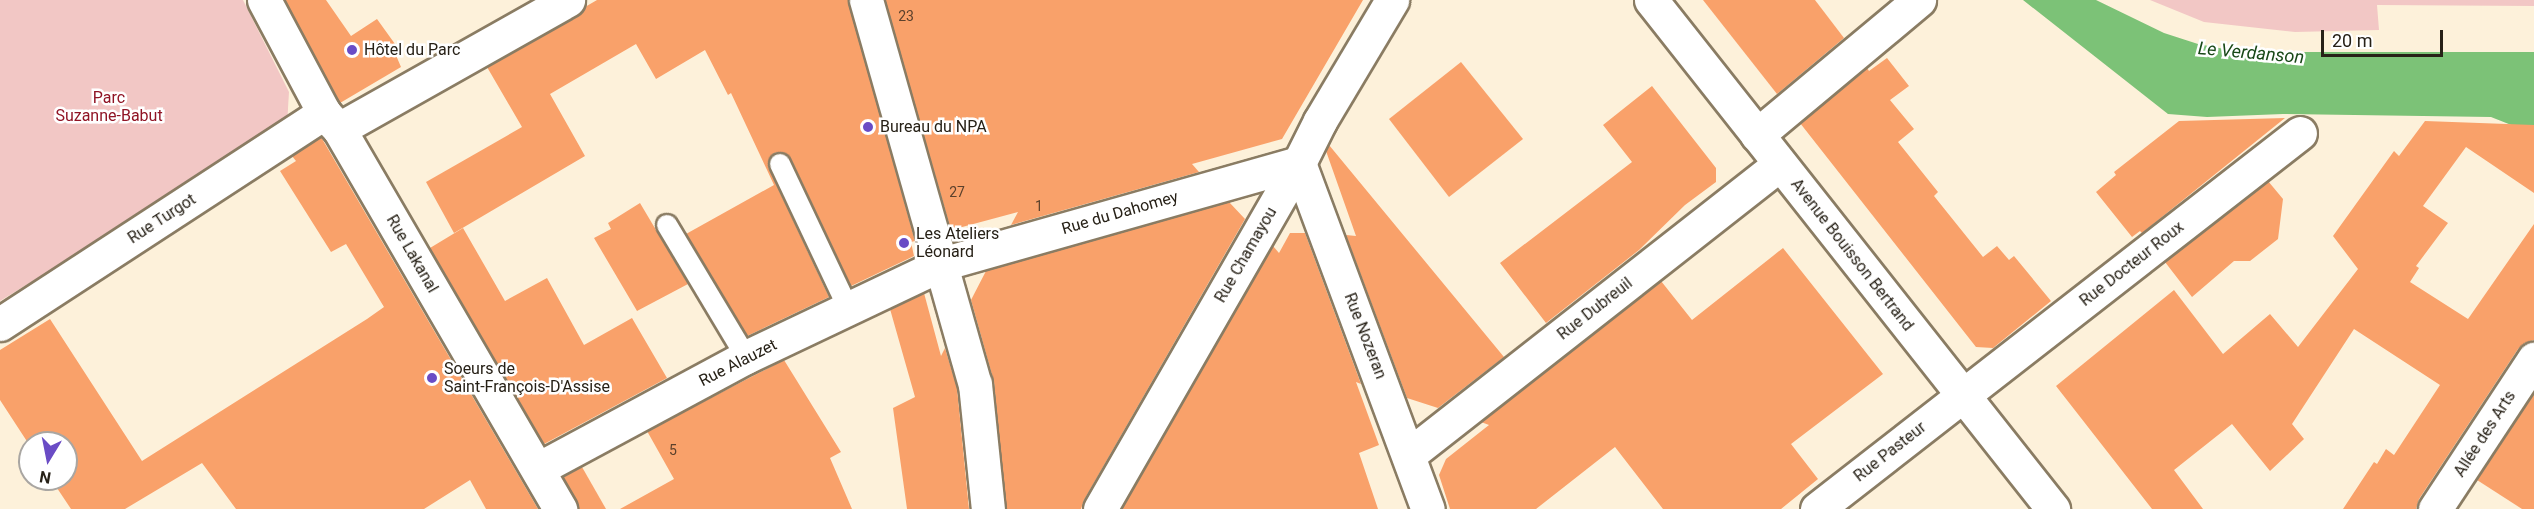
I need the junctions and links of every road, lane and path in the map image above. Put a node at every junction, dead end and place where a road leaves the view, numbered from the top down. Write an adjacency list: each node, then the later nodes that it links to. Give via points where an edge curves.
1 (264, 0): 7 (street, Rue Lakanal)
2 (568, 0): 7 (street, Rue Turgot)
3 (866, 0): 14 (street)
4 (1392, 0): 10 (street, Rue Chamayou)
5 (1652, 0): 9 (street, Avenue Bouisson Bertrand)
6 (1919, 0): 9 (street)
7 (332, 121): 16 (street, Rue Turgot); 21 (street, Rue Lakanal)
8 (2300, 133): 19 (street, Rue Docteur Roux)
9 (1757, 135): 12 (street, Avenue Bouisson Bertrand)
10 (1299, 163): 14 (street, Rue du Dahomey); 20 (street, Rue Nozeran); 24 (street, Rue Chamayou)
11 (780, 164): 15 (lane)
12 (1780, 164): 19 (street, Avenue Bouisson Bertrand); 20 (street, Rue Dubreuil)
13 (667, 225): 17 (lane)
14 (942, 264): 15 (street, Rue Alauzet); 23 (street, via 975,384)
15 (848, 308): 17 (street, Rue Alauzet)
16 (0, 324)
17 (746, 357): 21 (street, Rue Alauzet)
18 (2534, 359): 28 (street, Allée des Arts)
19 (1963, 396): 26 (street, Rue Pasteur); 27 (street, Avenue Bouisson Bertrand)
20 (1410, 453): 25 (street, Rue Nozeran)
21 (538, 469): 22 (street, Rue Lakanal)
22 (560, 509)
23 (988, 509)
24 (1100, 509)
25 (1428, 509)
26 (1817, 509)
27 (2053, 509)
28 (2435, 509)

